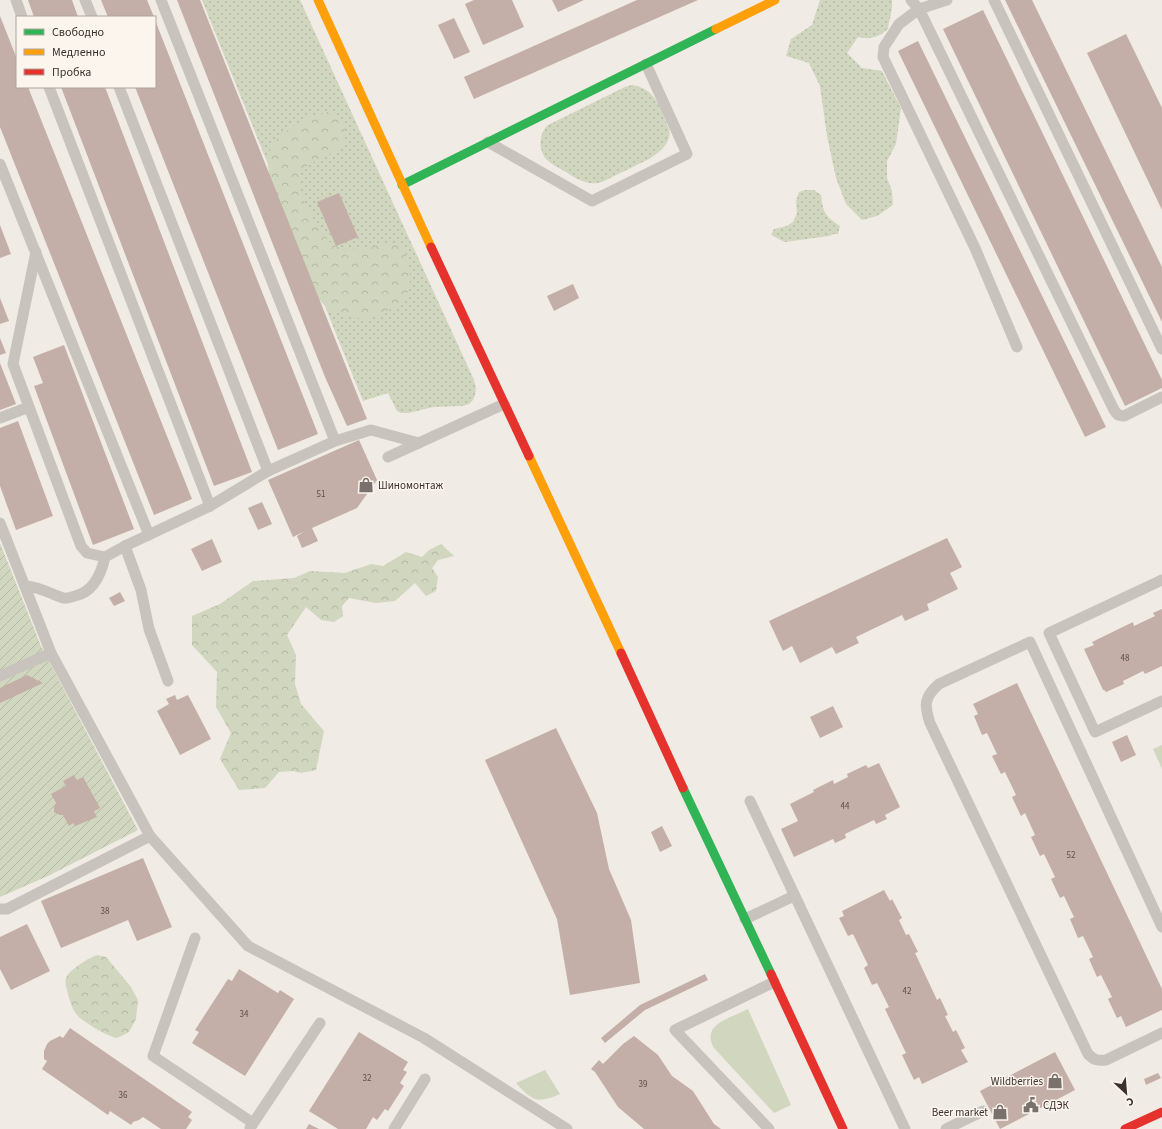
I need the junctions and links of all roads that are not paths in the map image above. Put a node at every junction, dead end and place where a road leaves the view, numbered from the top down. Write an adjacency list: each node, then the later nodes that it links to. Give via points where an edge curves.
1 (16, 0): 10 (lane)
2 (85, 0): 11 (lane)
3 (161, 0): 25 (lane)
4 (318, 0): 17 (street)
5 (775, 0): 12 (street)
6 (910, 0): 9 (lane)
7 (947, 0): 9 (lane)
8 (994, 0): 20 (lane)
9 (919, 9): 19 (lane, via 899,24 884,47 883,57 975,248); 21 (lane, via 1114,410 1118,416 1124,416)
10 (22, 16)
11 (92, 16)
12 (646, 64): 15 (street); 15 (lane, via 687,154 592,201)
13 (49, 88): 29 (lane)
14 (119, 88): 28 (lane)
15 (488, 142): 17 (street)
16 (0, 164): 18 (lane)
17 (402, 185): 22 (street)
18 (36, 252): 23 (lane, via 14,364); 31 (lane)
19 (1016, 346)
20 (1162, 349)
21 (1162, 398)
22 (504, 404): 26 (lane); 44 (street)
23 (29, 407): 24 (lane); 33 (lane, via 81,546 87,554)
24 (0, 418)
25 (335, 441): 26 (lane, via 371,430); 28 (lane)
26 (419, 443): 27 (lane)
27 (388, 457)
28 (268, 471): 29 (lane)
29 (210, 506): 31 (lane)
30 (0, 523): 35 (lane)
31 (149, 535): 32 (lane)
32 (125, 546): 33 (lane); 38 (lane, via 141,590 149,629)
33 (105, 557): 35 (lane, via 94,585 82,594 65,598 36,586)
34 (1162, 580): 39 (lane, via 1049,633 1095,732)
35 (25, 586): 36 (lane)
36 (51, 653): 37 (lane); 41 (lane)
37 (0, 676)
38 (168, 681)
39 (1162, 701)
40 (750, 801): 42 (lane)
41 (150, 836): 43 (lane, via 7,909); 55 (lane, via 248,946 424,1038)
42 (794, 896): 44 (lane); 58 (lane)
43 (0, 910)
44 (745, 919): 47 (street)
45 (1162, 927): 49 (lane, via 1030,642 939,684 931,691 926,701 930,723 1088,1054 1095,1060 1106,1060)
46 (195, 938): 53 (lane, via 153,1056)
47 (774, 982): 56 (lane, via 675,1030); 57 (street)
48 (320, 1023): 53 (lane)
49 (1162, 1033)
50 (425, 1079): 54 (lane)
51 (983, 1111): 59 (lane)
52 (1162, 1112): 60 (street)
53 (251, 1126)
54 (394, 1129)
55 (567, 1129)
56 (769, 1129)
57 (843, 1129)
58 (905, 1129)
59 (946, 1129)
60 (1125, 1129)

